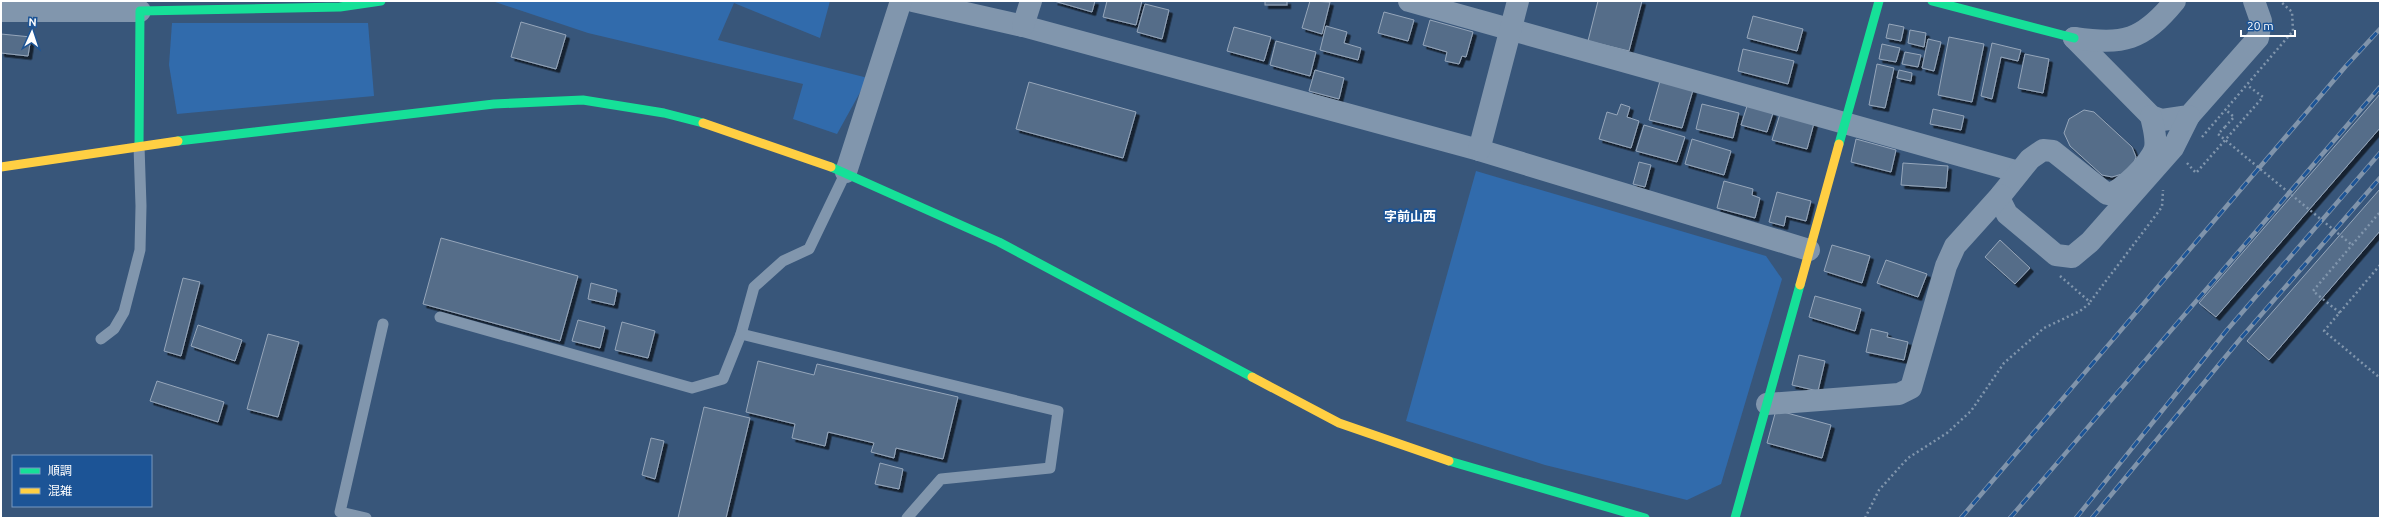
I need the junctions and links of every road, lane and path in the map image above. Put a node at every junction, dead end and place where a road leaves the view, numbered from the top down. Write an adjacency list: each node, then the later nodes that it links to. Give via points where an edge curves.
1 (381, 1): 12 (street, via 340,7)
2 (901, 1): 26 (street)
3 (913, 1): 13 (street)
4 (1031, 1): 13 (street)
5 (1409, 1): 14 (street)
6 (1518, 1): 14 (street)
7 (1879, 1): 20 (street)
8 (1932, 1): 15 (street)
9 (2175, 1): 15 (street, via 2157,22 2117,42)
10 (2254, 1): 19 (street, via 2261,21 2258,38)
11 (1, 11): 12 (street)
12 (140, 11): 22 (street)
13 (1023, 26): 23 (street)
14 (1511, 29): 20 (street); 23 (street)
15 (2074, 38): 18 (street)
16 (2247, 85): 21 (path, via 2263,97)
17 (2226, 110): 21 (path, bridge, via 2234,117 2218,134)
18 (2152, 116): 19 (street, via 2162,120); 27 (street, via 2156,146 2152,155 2113,194 2098,189 2053,151 2038,153)
19 (2189, 116): 28 (street, via 2172,148 2090,242 2072,257 2056,255 2006,214)
20 (1844, 123): 27 (street); 31 (street)
21 (2227, 140): 24 (path, via 2196,173); 30 (path, bridge)
22 (139, 146): 25 (street); 26 (street, via 494,104 583,100 664,113 718,126); 38 (lane, via 142,206 140,250 124,312 114,329)
23 (1479, 150): 31 (street)
24 (2183, 159)
25 (1, 168)
26 (846, 172): 37 (lane, via 809,249 783,260 754,287); 43 (street, via 999,242 1339,423 1434,457)
27 (2019, 172): 28 (street)
28 (2000, 195): 40 (street, via 1956,246 1946,266 1911,388 1899,394)
29 (2380, 212): 30 (path)
30 (2352, 245): 34 (path, via 2313,291)
31 (1810, 250): 40 (street)
32 (2380, 264): 34 (path)
33 (2090, 302): 45 (path, via 2080,311 2044,328 2004,363 1971,411 1947,433 1908,458 1879,490)
34 (2340, 313): 39 (path, via 2324,331)
35 (440, 317): 37 (lane, via 692,388 723,379)
36 (384, 324): 41 (lane, via 340,512)
37 (741, 334): 42 (lane, via 1058,411 1050,468 941,479)
38 (101, 339)
39 (2380, 378)
40 (1766, 404): 44 (street)
41 (366, 518)
42 (907, 518)
43 (1645, 518)
44 (1735, 518)
45 (1865, 518)

